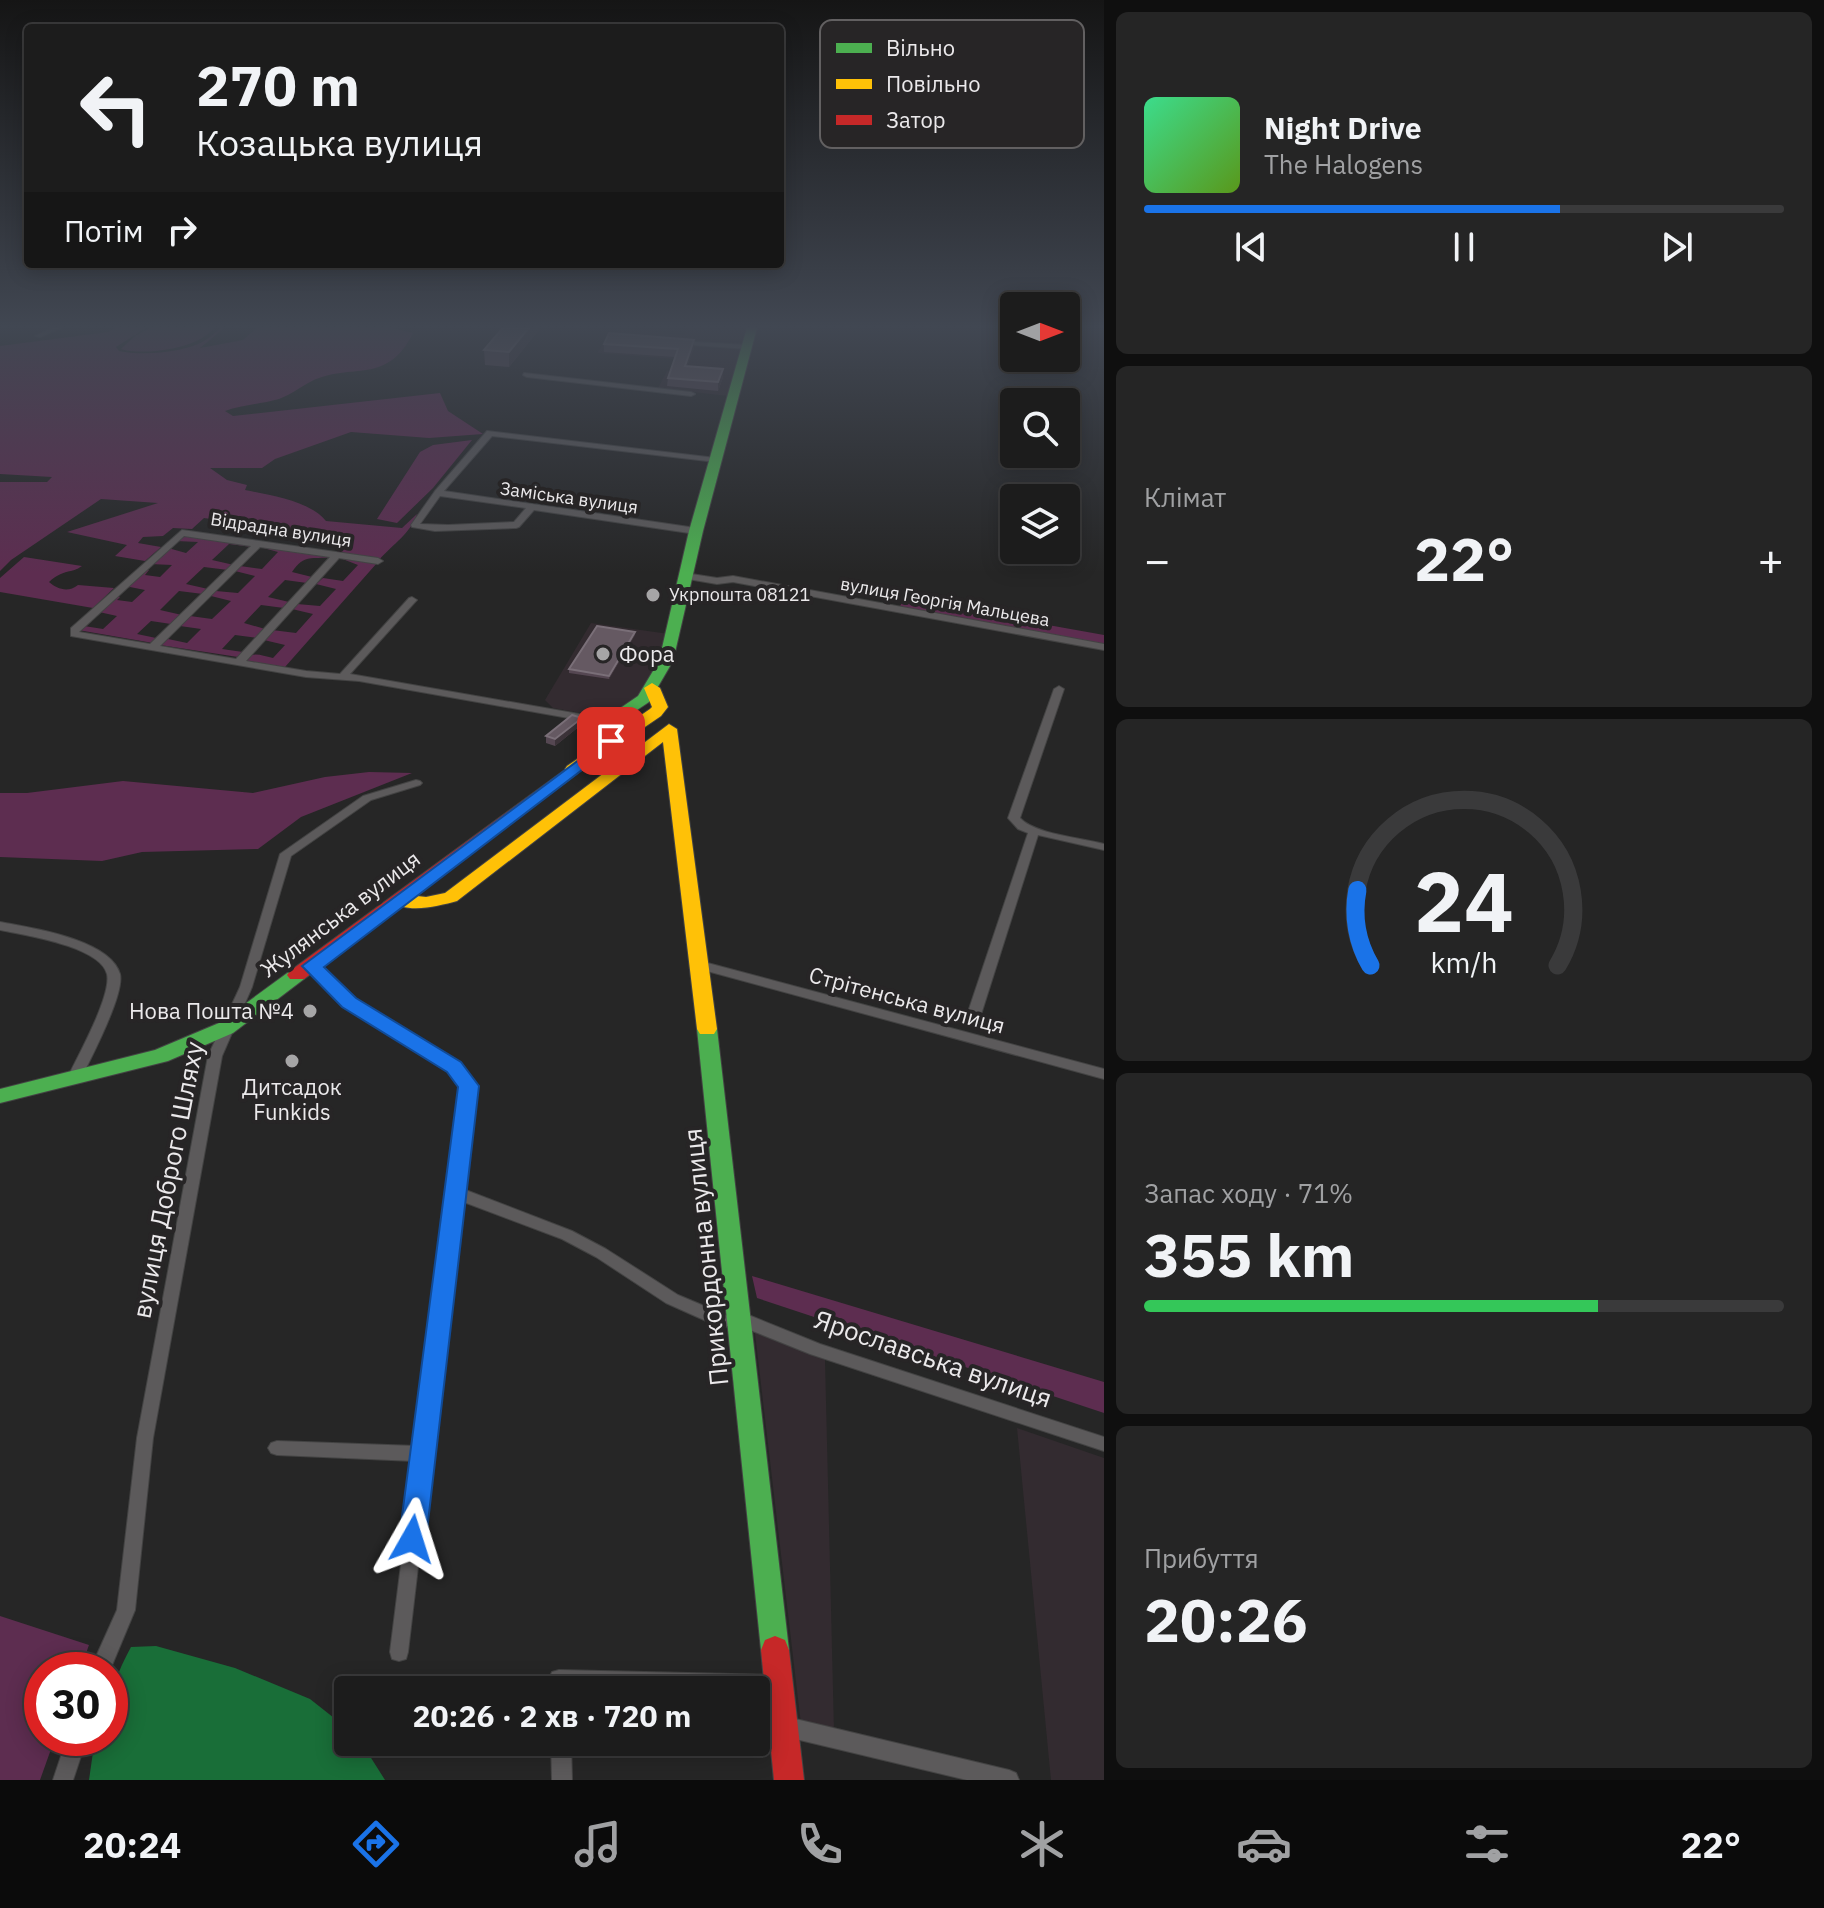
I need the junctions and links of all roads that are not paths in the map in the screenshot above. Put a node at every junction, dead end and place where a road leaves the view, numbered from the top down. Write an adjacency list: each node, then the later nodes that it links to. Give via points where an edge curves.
1 (731, 407): 2 (street)
2 (716, 460): 3 (street, via 496,432); 5 (street)
3 (438, 493): 4 (street, Заміська вулиця); 4 (street, via 417,527 516,525)
4 (530, 509): 5 (street, Заміська вулиця)
5 (696, 531): 9 (street)
6 (259, 543): 7 (street, Відрадна вулиця); 11 (street); 11 (street, Відрадна вулиця, via 178,535 74,630)
7 (337, 555): 8 (street, Відрадна вулиця); 13 (street)
8 (378, 561)
9 (685, 576): 12 (street, вулиця Георгія Мальцева, via 733,579); 16 (street)
10 (412, 600): 14 (street)
11 (153, 647): 13 (street)
12 (1104, 647)
13 (239, 662): 14 (street)
14 (344, 675): 17 (street)
15 (1059, 689): 19 (street, via 1014,818)
16 (657, 702): 17 (street, Жулянська вулиця); 17 (street, via 628,730); 21 (street, via 451,897 426,903); 23 (street, Прикордонна вулиця)
17 (609, 729): 21 (street, Жулянська вулиця)
18 (416, 783): 26 (street, вулиця Доброго Шляху, via 367,798 286,854 246,987)
19 (1034, 831): 20 (street); 25 (street)
20 (1104, 847)
21 (399, 900): 24 (street, Жулянська вулиця)
22 (0, 926): 28 (street, via 66,942 108,961 114,975 111,992)
23 (700, 965): 27 (street, Стрітенська вулиця); 39 (street, Прикордонна вулиця)
24 (312, 966): 26 (street, Жулянська вулиця); 30 (street, via 349,1002 463,1075 468,1099)
25 (971, 1024)
26 (226, 1028): 28 (street, Жулянська вулиця, via 161,1056); 36 (street, вулиця Доброго Шляху, via 215,1056 145,1438 126,1610)
27 (1104, 1074)
28 (74, 1079): 29 (street, Жулянська вулиця)
29 (0, 1096)
30 (454, 1192): 31 (street, via 567,1235 672,1299); 35 (street)
31 (722, 1321)
32 (746, 1321): 33 (street, Ярославська вулиця)
33 (1104, 1444)
34 (277, 1448): 35 (street)
35 (422, 1454): 37 (street)
36 (108, 1652)
37 (399, 1652)
38 (770, 1684): 39 (street)
39 (778, 1684): 40 (street, Прикордонна вулиця)
40 (783, 1726): 45 (street, Прикордонна вулиця); 46 (street)
41 (71, 1756): 43 (street)
42 (561, 1756): 44 (street)
43 (63, 1780)
44 (562, 1780)
45 (789, 1780)
46 (1009, 1780)

